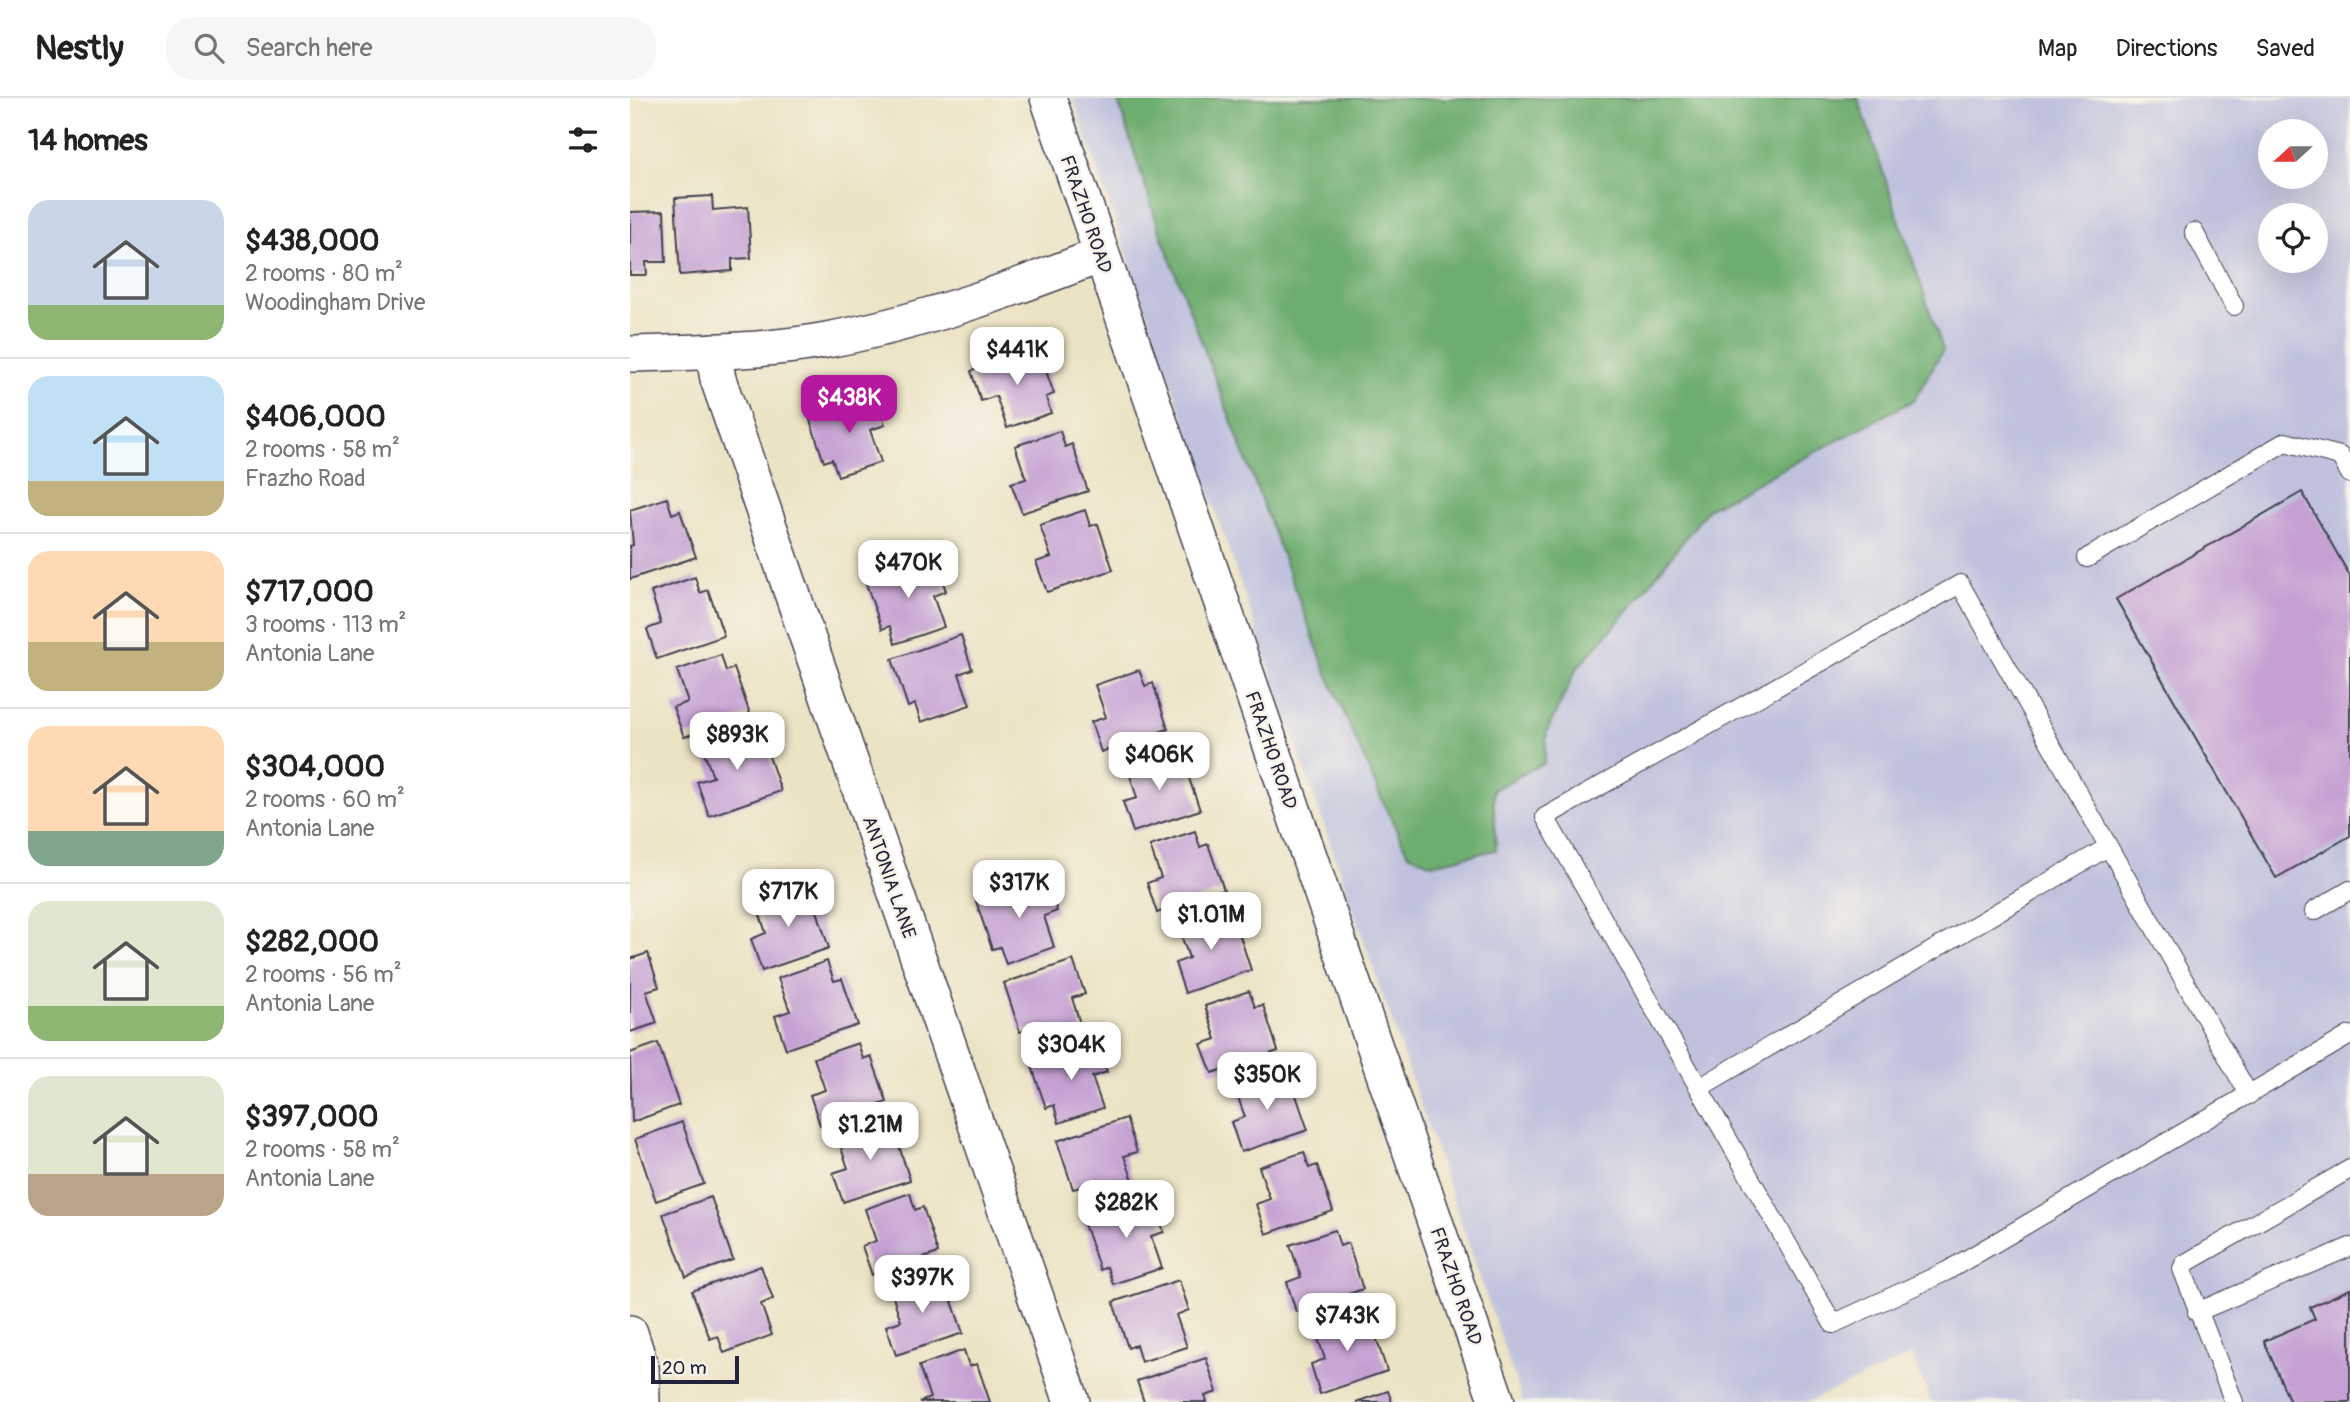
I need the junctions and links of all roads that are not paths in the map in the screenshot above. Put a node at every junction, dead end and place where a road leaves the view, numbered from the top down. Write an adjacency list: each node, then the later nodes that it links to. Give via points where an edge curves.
1 (1048, 98): 3 (street, FRAZHO ROAD)
2 (2194, 232): 4 (lane)
3 (1101, 255): 5 (street, via 915,320 821,341); 21 (street, FRAZHO ROAD)
4 (2234, 306)
5 (713, 351): 6 (street); 20 (street, ANTONIA LANE, via 718,379)
6 (630, 354)
7 (2350, 474): 8 (lane, via 2340,456 2285,442)
8 (2087, 558)
9 (2108, 847): 13 (lane); 13 (lane, via 1960,584 1545,817); 14 (lane)
10 (2350, 890): 11 (lane)
11 (2314, 911)
12 (2350, 1035): 14 (lane)
13 (1699, 1088): 14 (lane, via 1833,1324 1947,1271)
14 (2249, 1095)
15 (2350, 1170): 17 (lane, via 2184,1264 2182,1275)
16 (2350, 1247): 17 (lane)
17 (2197, 1312): 22 (lane)
18 (630, 1333): 19 (street, via 641,1368)
19 (642, 1402)
20 (1072, 1402)
21 (1497, 1402)
22 (2234, 1402)

